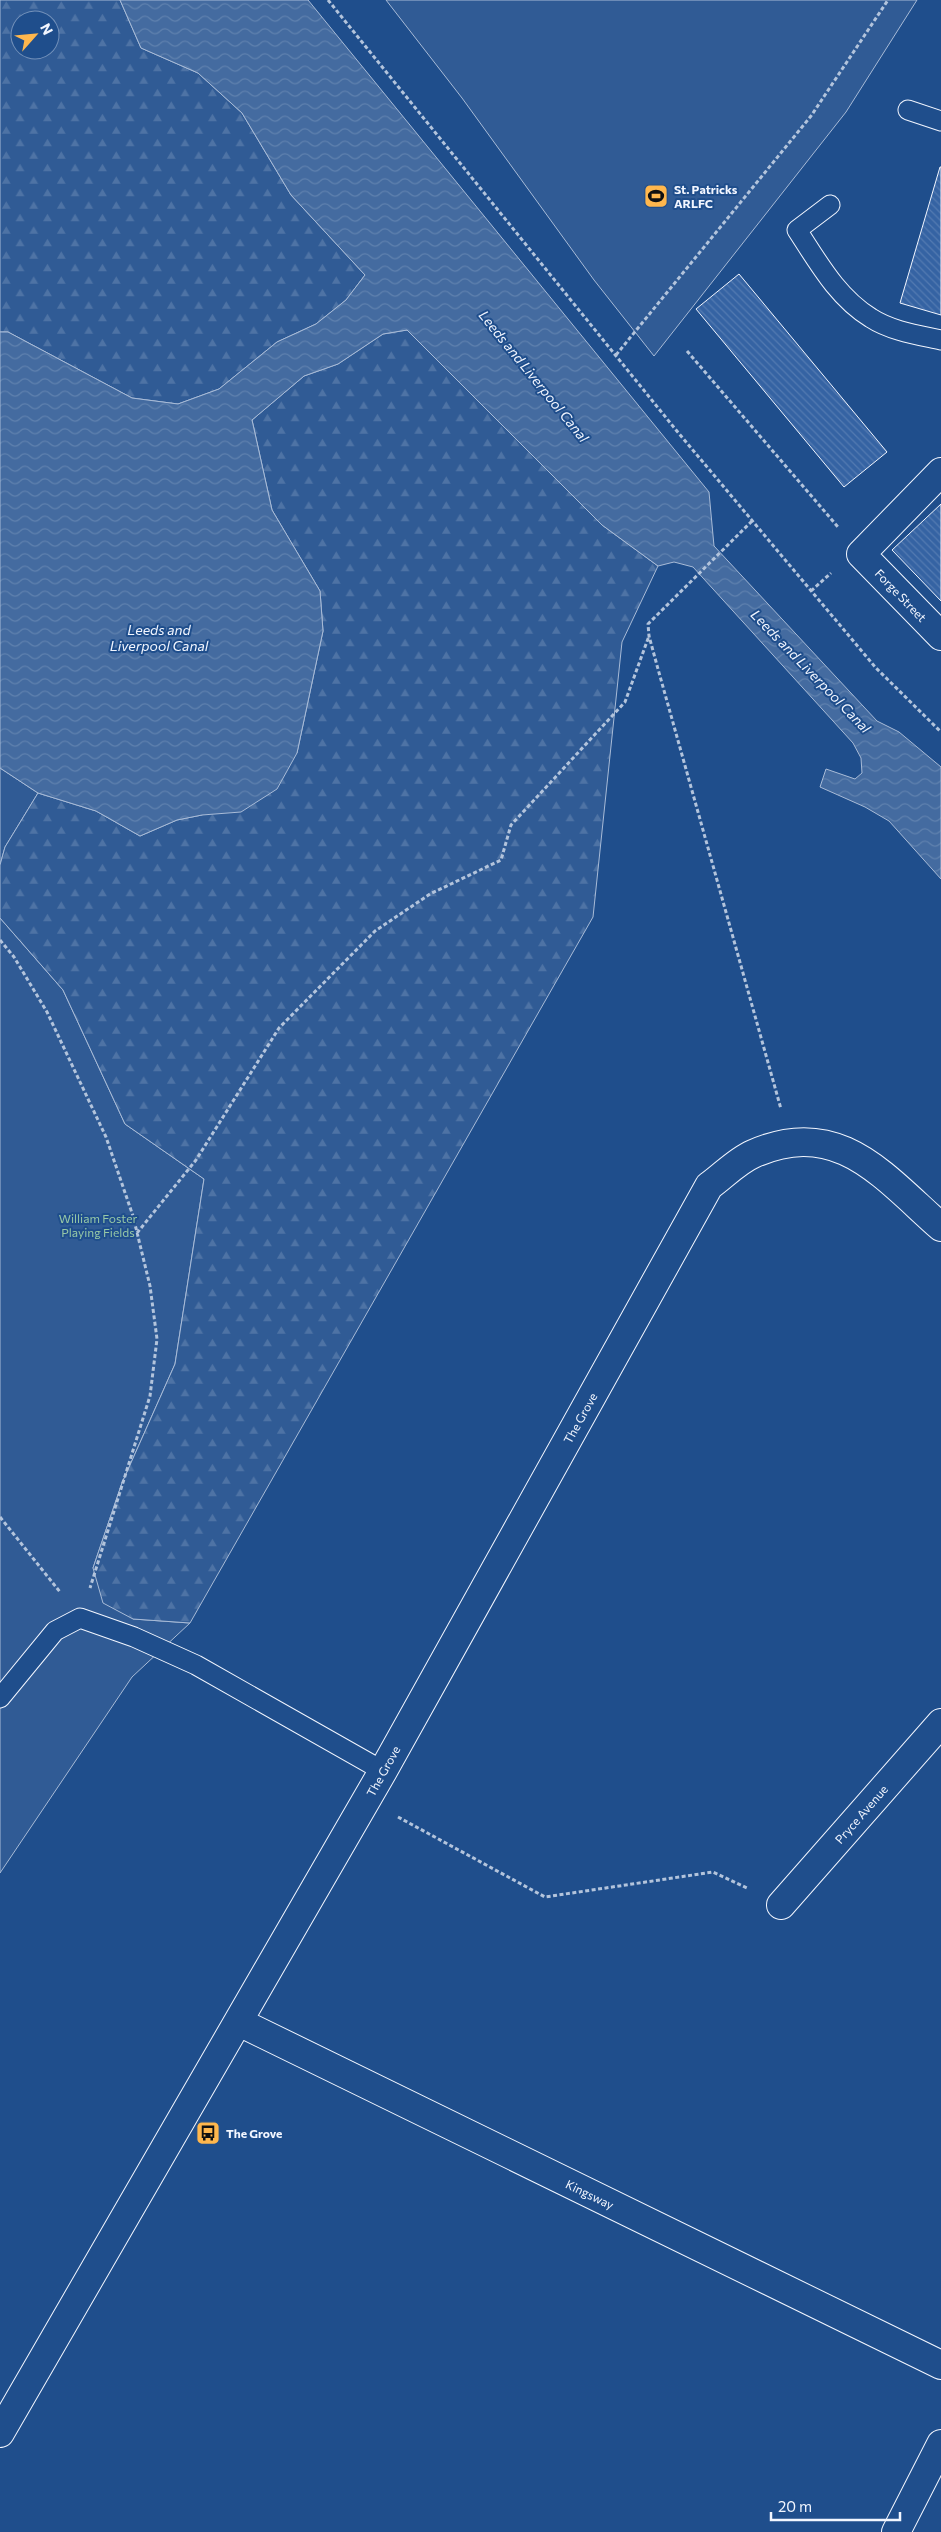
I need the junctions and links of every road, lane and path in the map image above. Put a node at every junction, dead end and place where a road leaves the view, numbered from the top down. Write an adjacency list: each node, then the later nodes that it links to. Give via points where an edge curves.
1 (328, 0): 8 (path)
2 (888, 0): 8 (path, via 811,116)
3 (908, 110): 4 (lane)
4 (941, 121)
5 (830, 205): 6 (lane, via 797,230 847,301 872,319)
6 (941, 340)
7 (687, 351): 11 (path)
8 (616, 355): 10 (path)
9 (941, 472): 11 (street)
10 (752, 521): 12 (path, via 648,624); 14 (path, via 876,668)
11 (861, 554): 13 (street, Forge Street)
12 (649, 636): 16 (path); 18 (path, via 625,702 511,825 501,860 430,894 375,931 279,1028 196,1160)
13 (941, 636)
14 (941, 732)
15 (0, 940): 18 (path, via 47,1012 76,1070 106,1137)
16 (790, 1142): 17 (street, The Grove, via 826,1142 865,1160); 23 (street, The Grove, via 752,1155 709,1186)
17 (941, 1227)
18 (137, 1233): 20 (path, via 150,1286 157,1338 150,1396)
19 (0, 1517): 20 (path)
20 (80, 1618): 21 (lane, via 55,1631); 23 (lane, via 134,1637 196,1665)
21 (0, 1698)
22 (941, 1723): 25 (street, Pryce Avenue)
23 (383, 1771): 24 (street, The Grove)
24 (367, 1800): 25 (path, via 545,1897 713,1872); 26 (street, The Grove)
25 (781, 1905)
26 (239, 2022): 27 (street, Kingsway); 28 (street, The Grove)
27 (941, 2365)
28 (0, 2432)
29 (941, 2444): 30 (street)
30 (896, 2532)

